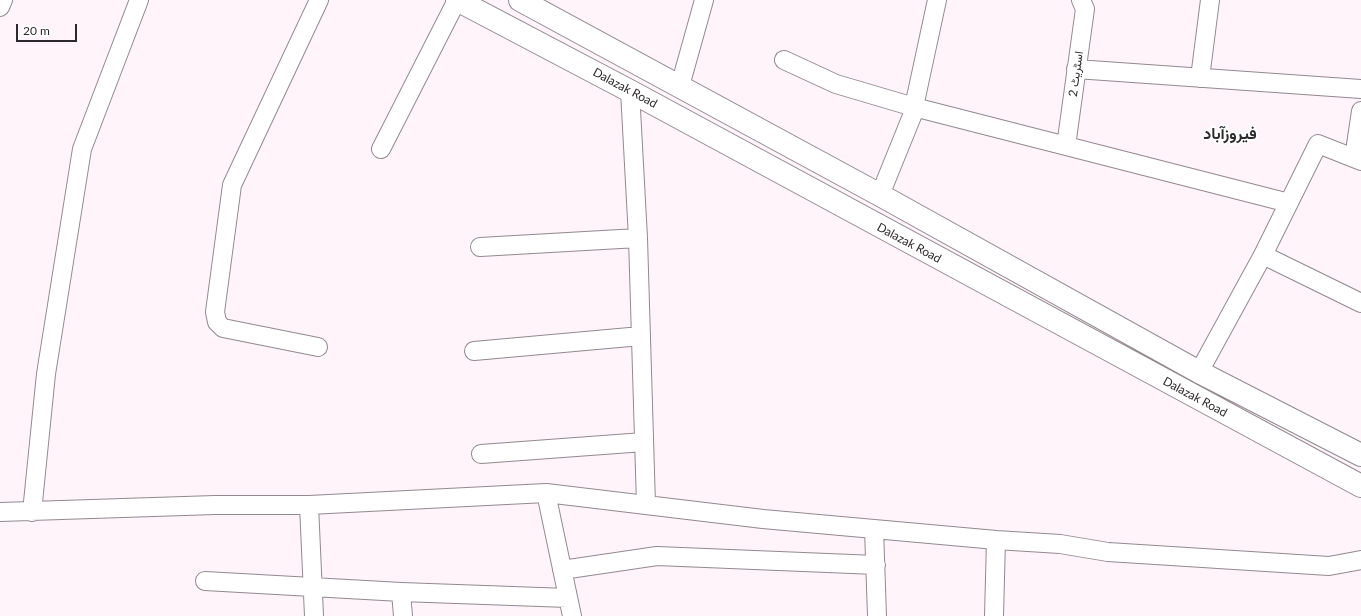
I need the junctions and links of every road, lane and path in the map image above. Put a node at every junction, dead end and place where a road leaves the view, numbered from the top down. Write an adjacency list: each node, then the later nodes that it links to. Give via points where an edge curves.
1 (2, 0): 10 (street)
2 (139, 0): 41 (street, via 82,149 46,374)
3 (319, 0): 30 (street, via 232,185 215,312 217,322 223,328)
4 (457, 0): 16 (main road, Dalazak Road); 20 (street)
5 (520, 0): 14 (main road, Dalazak Road)
6 (704, 0): 14 (street)
7 (937, 0): 17 (street)
8 (1210, 0): 13 (street)
9 (1082, 1): 12 (street, اسٹریٹ 2, via 1085,9)
10 (0, 7)
11 (784, 60): 17 (street, via 836,84)
12 (1076, 69): 13 (street); 19 (street, اسٹریٹ 2)
13 (1200, 78): 15 (street)
14 (680, 86): 22 (main road, Dalazak Road)
15 (1361, 89)
16 (630, 91): 24 (main road, Dalazak Road); 25 (street)
17 (914, 107): 19 (street); 22 (street)
18 (1361, 111): 21 (street)
19 (1066, 146): 23 (street)
20 (381, 149)
21 (1358, 160): 23 (street, via 1318,144)
22 (880, 195): 24 (main road); 32 (main road, Dalazak Road)
23 (1289, 203): 27 (street)
24 (871, 222): 36 (main road, Dalazak Road)
25 (638, 238): 26 (street); 29 (street)
26 (480, 247)
27 (1263, 255): 28 (street); 32 (street)
28 (1361, 303)
29 (641, 336): 31 (street); 33 (street)
30 (318, 347)
31 (474, 351)
32 (1199, 372): 35 (main road, Dalazak Road)
33 (644, 442): 34 (street); 39 (street)
34 (481, 454)
35 (1361, 455)
36 (1361, 486)
37 (546, 493): 38 (street); 39 (street); 46 (street)
38 (309, 505): 41 (street, via 215,505); 48 (street)
39 (646, 505): 42 (street)
40 (0, 512): 41 (street)
41 (32, 512)
42 (874, 529): 43 (street); 45 (street)
43 (996, 540): 44 (street, via 1060,544 1108,552 1328,566); 55 (street)
44 (1361, 560)
45 (876, 565): 46 (street, via 657,556); 54 (street)
46 (562, 570): 50 (street)
47 (205, 581): 48 (street)
48 (312, 587): 49 (street); 51 (street)
49 (401, 592): 50 (street); 52 (street)
50 (568, 598): 53 (street)
51 (314, 616)
52 (403, 616)
53 (572, 616)
54 (877, 616)
55 (994, 616)

